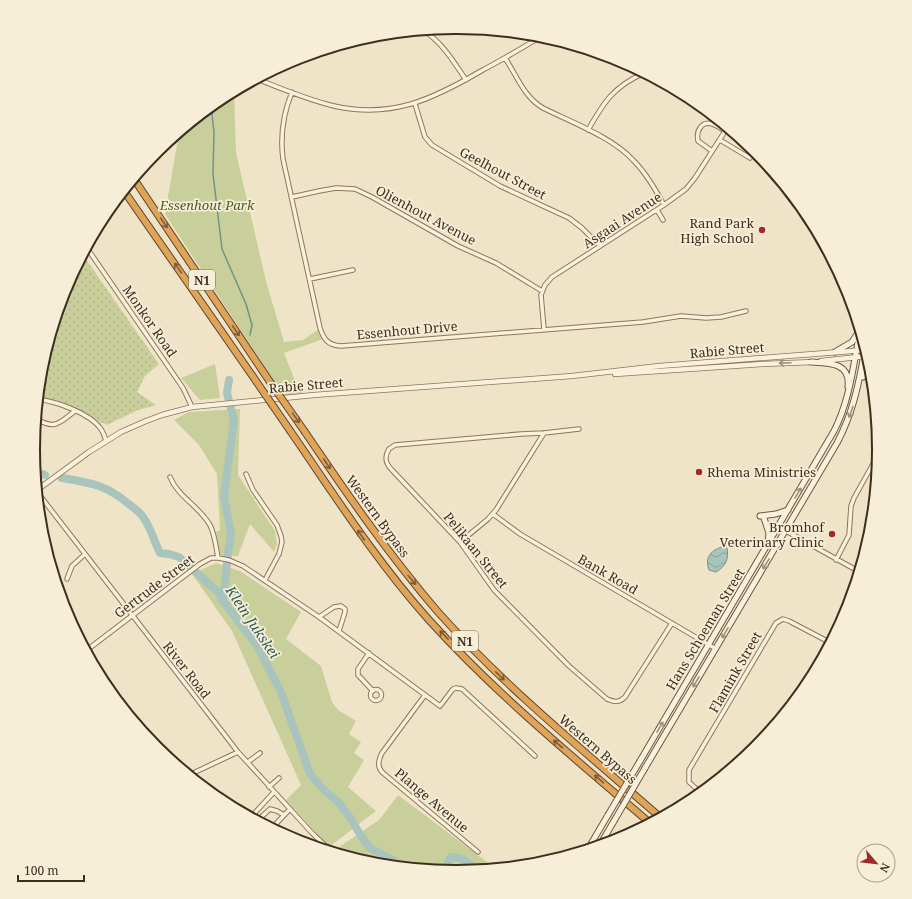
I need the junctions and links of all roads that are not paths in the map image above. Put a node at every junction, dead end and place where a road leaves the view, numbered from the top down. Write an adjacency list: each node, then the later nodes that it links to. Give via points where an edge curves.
1 (429, 35): 5 (street, via 443,46)
2 (533, 41): 3 (street)
3 (505, 58): 5 (street); 10 (street, via 534,102)
4 (638, 76): 10 (street, via 616,90 603,104)
5 (466, 80): 8 (street, via 441,94)
6 (264, 81): 7 (street)
7 (292, 92): 8 (street, via 322,103 351,109 384,109); 17 (street, Essenhout Drive, via 283,120 281,142)
8 (415, 104): 21 (street, Geelhout Street, via 425,137 432,145 500,186 569,218)
9 (716, 126): 13 (street, via 706,123 697,133 698,141)
10 (588, 130): 18 (street, via 615,145 633,159 650,180)
11 (724, 132): 12 (street, Asgaai Avenue)
12 (720, 140): 13 (street, Asgaai Avenue); 14 (street)
13 (712, 151): 18 (street, Asgaai Avenue, via 689,186)
14 (750, 158)
15 (137, 184): 87 (highway, Western Bypass / N1, one-way to 87, bridge, via 270,382 386,548 414,583 468,644 525,700)
16 (127, 196): 90 (highway, Western Bypass / N1, one-way to 16, bridge, via 518,709 430,620 397,582 365,540)
17 (292, 198): 24 (street, Essenhout Drive); 25 (street, Olienhout Avenue, via 336,188 355,189 458,246 496,263)
18 (664, 205): 19 (street, Asgaai Avenue)
19 (657, 210): 20 (street); 21 (street, Asgaai Avenue)
20 (663, 220)
21 (600, 246): 25 (street, Asgaai Avenue, via 552,277)
22 (90, 253): 42 (street, Monkor Road, via 184,388)
23 (353, 270): 24 (street)
24 (310, 279): 27 (street, Essenhout Drive, via 321,332 327,342 334,345)
25 (542, 291): 27 (street)
26 (746, 311): 27 (street, Essenhout Drive, via 701,318 680,316 643,322)
27 (544, 329)
28 (856, 337): 32 (main road)
29 (857, 343): 30 (main road, Hans Schoeman Street)
30 (856, 350): 31 (street, Rabie Street); 32 (street, Rabie Street); 34 (main road, Hans Schoeman Street)
31 (859, 350)
32 (835, 352): 38 (street, Rabie Street)
33 (861, 356): 34 (street, Rabie Street)
34 (855, 357): 35 (street, Rabie Street); 41 (main road, Hans Schoeman Street)
35 (811, 362): 38 (street, Rabie Street, one-way to 38, via 621,374); 41 (main road, via 833,364 845,371 848,383)
36 (864, 366): 39 (main road, Hans Schoeman Street)
37 (864, 371): 39 (main road)
38 (600, 373): 42 (street, Rabie Street, via 322,394)
39 (858, 390): 56 (main road, Hans Schoeman Street, one-way to 56, via 838,444)
40 (43, 400): 43 (street)
41 (845, 405): 53 (main road, Hans Schoeman Street, one-way to 41, via 831,438)
42 (192, 407): 47 (street, Rabie Street, via 146,420)
43 (75, 411): 44 (street, via 53,425); 47 (street, via 100,429)
44 (41, 422)
45 (579, 429): 46 (street, Pelikaan Street)
46 (544, 433): 54 (street); 57 (street, Pelikaan Street, via 404,444 389,449 385,459 388,466)
47 (106, 441): 51 (street, Rabie Street)
48 (871, 468): 61 (street, via 854,498 849,535)
49 (246, 474): 64 (street, via 281,536 279,554)
50 (170, 477): 60 (street, via 176,488 210,525)
51 (42, 488)
52 (43, 498): 59 (street, River Road)
53 (789, 509): 55 (main road, Hans Schoeman Street); 58 (main road, via 762,517 769,533)
54 (493, 514): 57 (street); 67 (street, Bank Road, via 520,534)
55 (779, 527): 56 (street); 58 (main road, Hans Schoeman Street)
56 (786, 531): 61 (street); 72 (main road, Hans Schoeman Street, one-way to 72)
57 (460, 542): 67 (street, Pelikaan Street, via 498,594 575,671 613,702 620,701 627,694)
58 (766, 548): 70 (main road, Hans Schoeman Street)
59 (85, 554): 63 (street, via 72,566); 65 (street, River Road)
60 (220, 558): 64 (street, Gertrude Street, via 243,566); 65 (street, Gertrude Street, via 207,560 198,565)
61 (836, 560): 62 (street)
62 (853, 569)
63 (67, 579)
64 (265, 580): 66 (street, Gertrude Street)
65 (132, 615): 71 (street, Gertrude Street); 76 (street, River Road)
66 (320, 617): 68 (street, Gertrude Street); 68 (street, via 334,607 341,606 345,612)
67 (672, 623): 70 (street, Bank Road)
68 (339, 631): 73 (street, Gertrude Street)
69 (824, 642): 83 (street, Flamink Street, via 790,620 783,619 776,623 689,770 688,778)
70 (709, 644): 72 (street, Bank Road); 93 (main road, Hans Schoeman Street, one-way to 70, bridge)
71 (91, 647)
72 (716, 648): 92 (main road, Hans Schoeman Street, one-way to 92, bridge)
73 (369, 653): 74 (street, via 358,669 358,675); 75 (street, Gertrude Street)
74 (373, 691)
75 (426, 695): 78 (street, Gertrude Street, via 440,706 453,689 462,689); 95 (street, Plange Avenue, via 385,749 379,767)
76 (238, 752): 79 (street, River Road); 80 (street)
77 (260, 753): 79 (street)
78 (535, 756)
79 (248, 762): 82 (street, River Road)
80 (195, 772)
81 (279, 778): 82 (street)
82 (269, 787): 84 (street, River Road)
83 (696, 788)
84 (274, 792): 85 (street, River Road); 86 (street)
85 (290, 809): 88 (street); 94 (street, River Road)
86 (255, 813)
87 (656, 813)
88 (284, 815): 89 (street, via 273,809); 91 (street)
89 (262, 817)
90 (645, 819)
91 (276, 824)
92 (605, 837)
93 (592, 842)
94 (324, 844)
95 (478, 852)

